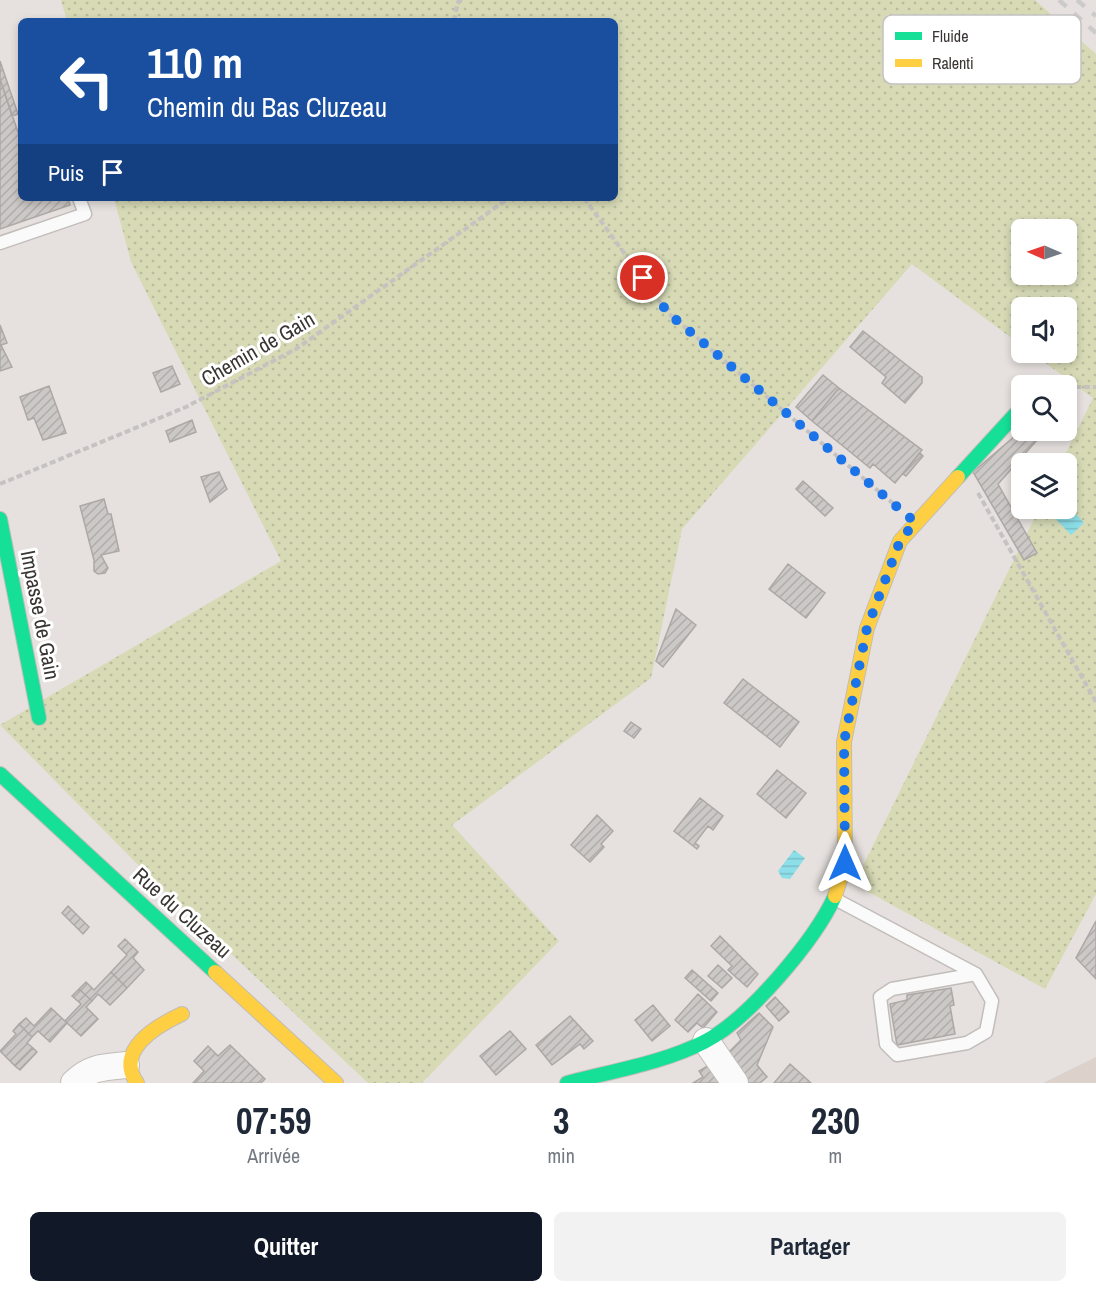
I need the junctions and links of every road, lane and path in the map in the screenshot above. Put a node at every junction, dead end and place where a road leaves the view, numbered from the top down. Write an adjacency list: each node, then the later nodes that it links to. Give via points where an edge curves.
1 (462, 0): 2 (path)
2 (455, 18)
3 (80, 201): 6 (lane, via 85,214)
4 (505, 201): 11 (path, Chemin de Gain, via 296,349 186,407)
5 (586, 201): 13 (path, via 668,313)
6 (0, 243)
7 (1077, 387): 8 (path)
8 (1096, 387)
9 (1011, 419): 10 (street)
10 (965, 469): 13 (street); 16 (path)
11 (0, 484)
12 (0, 519): 14 (street, Impasse de Gain)
13 (915, 522): 19 (street, via 900,541 867,628 844,742 845,863)
14 (12, 590): 15 (lane); 17 (street, Impasse de Gain)
15 (0, 605)
16 (1096, 702)
17 (39, 718)
18 (0, 774): 25 (street, Rue du Cluzeau)
19 (834, 898): 20 (lane); 22 (street, via 793,962 729,1025)
20 (976, 974): 20 (lane, via 992,1001 986,1032 968,1043 897,1055 886,1044 880,997 892,989)
21 (182, 1014): 23 (street, via 160,1025 131,1052)
22 (706, 1041): 26 (street); 27 (street)
23 (132, 1074): 24 (street, via 97,1067)
24 (74, 1083)
25 (336, 1083)
26 (567, 1083)
27 (735, 1083)

